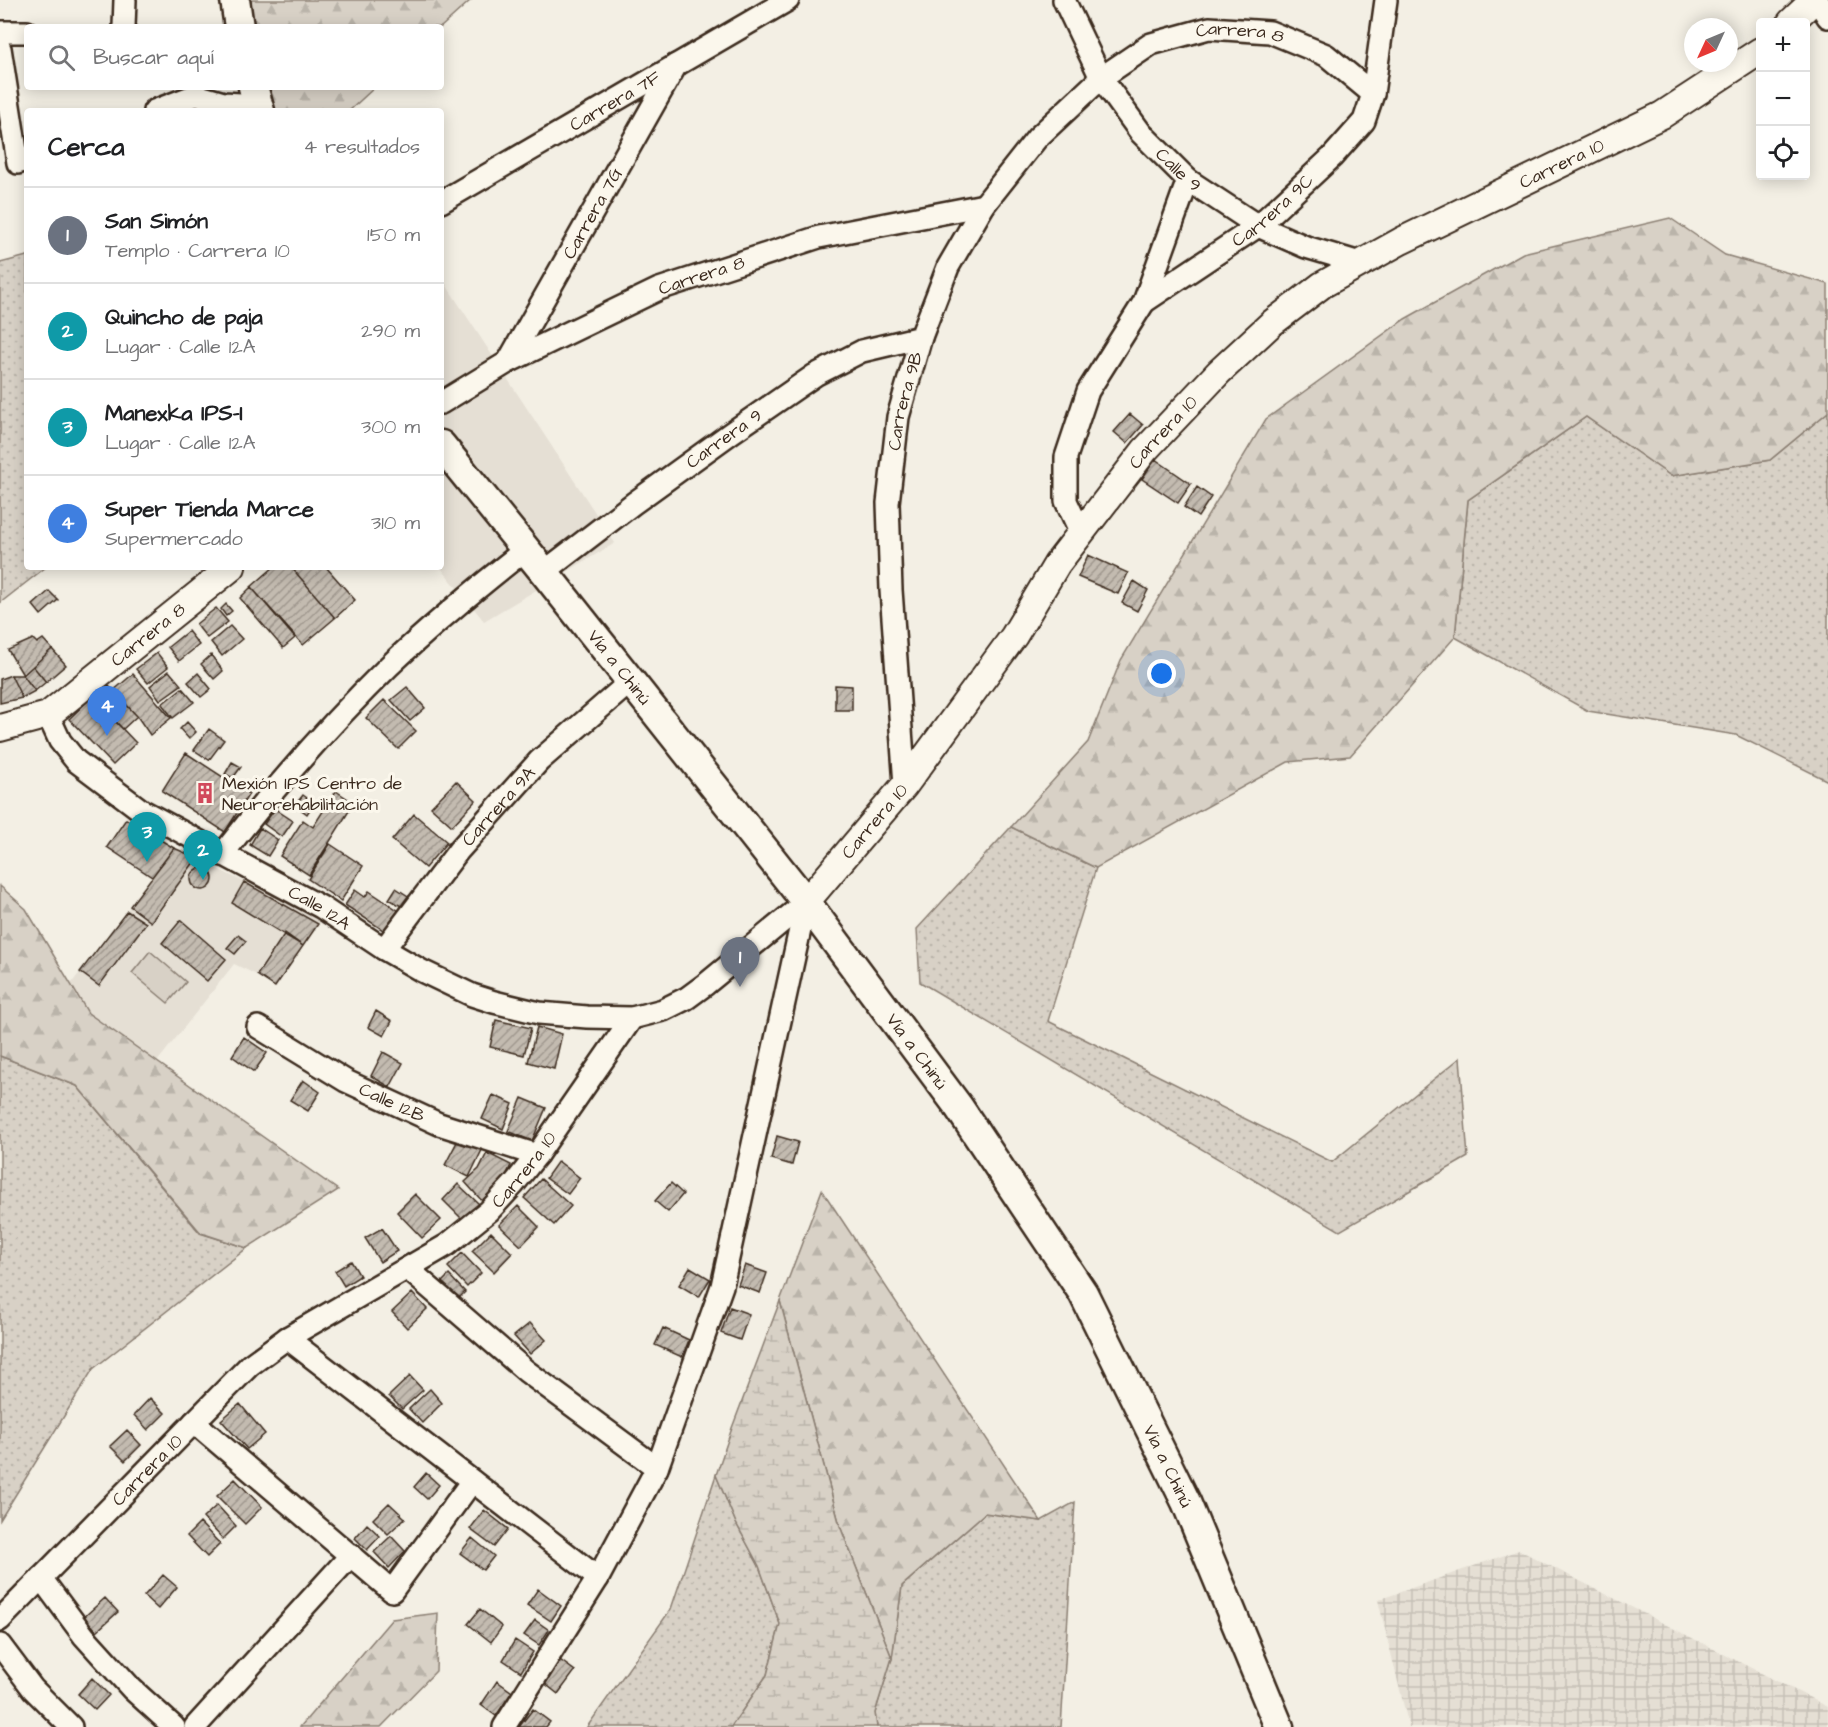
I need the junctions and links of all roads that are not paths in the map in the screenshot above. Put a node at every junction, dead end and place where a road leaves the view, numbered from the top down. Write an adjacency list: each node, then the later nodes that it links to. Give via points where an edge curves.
1 (125, 0): 8 (street)
2 (788, 0): 13 (street, Carrera 7F)
3 (1064, 0): 14 (street, Calle 9)
4 (1386, 0): 15 (street, Carrera 9C)
5 (1815, 0): 6 (street); 7 (street)
6 (1828, 17)
7 (1795, 18)
8 (124, 24)
9 (0, 32): 10 (street)
10 (24, 32)
11 (0, 48): 18 (street)
12 (1756, 54): 23 (street, Carrera 10, via 1662,115)
13 (676, 65): 20 (street, Carrera 7F); 26 (street, Carrera 7G)
14 (1101, 78): 15 (street, Carrera 8, via 1151,44 1209,28 1270,32 1326,55); 19 (street, Calle 9, via 1141,133); 21 (street, Carrera 9B, via 1037,138)
15 (1373, 94): 22 (street, Carrera 9C, via 1364,121 1352,135)
16 (257, 101): 17 (street, via 224,103 196,95)
17 (162, 108)
18 (15, 164)
19 (1188, 180): 22 (street, Calle 9); 24 (street, Carrera 9C)
20 (444, 200)
21 (984, 205): 25 (street, Carrera 9B, via 948,267); 26 (street, Carrera 8, via 808,240 659,290)
22 (1258, 226): 23 (street, Calle 9, via 1306,247); 24 (street, Carrera 9C)
23 (1360, 263): 29 (street, Carrera 10, via 1322,285 1272,323 1219,372 1145,450)
24 (1144, 302): 29 (street, Carrera 9C, via 1088,391 1066,457 1066,501)
25 (921, 338): 32 (street, Carrera 9, via 862,351 815,375 730,433); 36 (street, Carrera 9B, via 898,417 888,503)
26 (508, 362): 27 (street, Carrera 8)
27 (444, 401)
28 (444, 449): 30 (main road, Vía a Chinú)
29 (1081, 533): 36 (street, Carrera 10, via 1056,564 1014,636)
30 (525, 550): 32 (main road, Vía a Chinú); 37 (street, via 390,665 310,749)
31 (228, 570): 34 (street, Carrera 8)
32 (544, 572): 33 (main road, Vía a Chinú)
33 (630, 682): 38 (main road, Vía a Chinú); 39 (street, Carrera 9A, via 539,761 459,850)
34 (48, 715): 35 (street, Carrera 8); 37 (street, Calle 12A, via 60,741 76,761 109,788)
35 (0, 728)
36 (905, 785): 38 (street, Carrera 10)
37 (222, 855): 39 (street, Calle 12A, via 321,907)
38 (806, 902): 40 (street, Carrera 10, via 687,998 663,1010); 46 (street, via 722,1286); 57 (main road, Vía a Chinú, via 958,1106 1083,1293 1186,1502)
39 (384, 949): 40 (street, Calle 12A, via 451,986 494,1002 539,1013)
40 (632, 1018): 42 (street, Carrera 10)
41 (258, 1027): 42 (street, Calle 12B, via 346,1082 439,1124)
42 (537, 1155): 43 (street, Carrera 10, via 489,1211 447,1245)
43 (408, 1269): 44 (street, Carrera 10); 46 (street, via 526,1371)
44 (287, 1338): 45 (street, Carrera 10, via 250,1365); 47 (street)
45 (194, 1422): 48 (street); 49 (street, Carrera 10)
46 (657, 1468): 50 (street)
47 (472, 1481): 48 (street, via 393,1591); 50 (street)
48 (351, 1555): 55 (street)
49 (41, 1578): 51 (street, Carrera 10); 54 (street, via 84,1636 132,1689)
50 (598, 1578): 56 (street)
51 (0, 1620)
52 (0, 1645): 53 (street, via 33,1689)
53 (70, 1727)
54 (174, 1727)
55 (195, 1727)
56 (504, 1727)
57 (1279, 1727)

